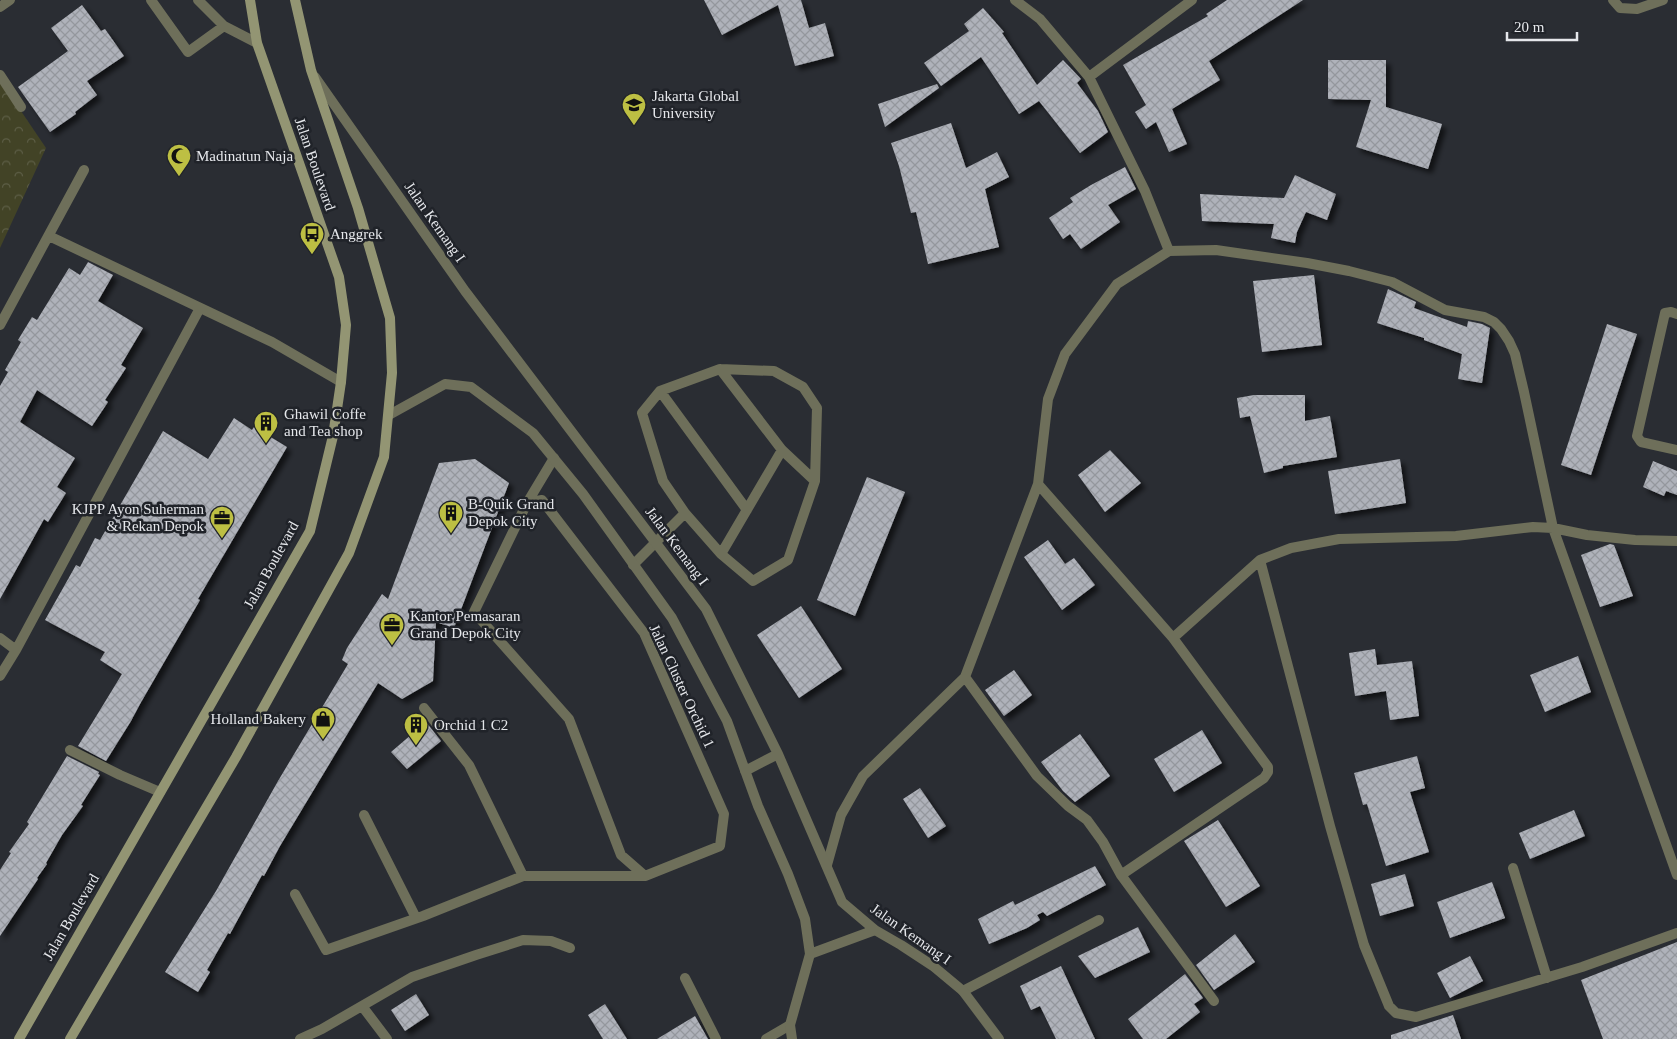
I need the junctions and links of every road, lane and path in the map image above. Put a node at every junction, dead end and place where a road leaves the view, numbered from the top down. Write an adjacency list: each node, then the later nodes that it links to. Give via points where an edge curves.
1 (10, 0): 10 (street)
2 (151, 0): 11 (street, via 188,52)
3 (198, 0): 11 (street)
4 (250, 0): 12 (main road, Jalan Boulevard)
5 (295, 0): 13 (main road, Jalan Boulevard)
6 (1015, 0): 15 (street, via 1040,19)
7 (1191, 0): 15 (street)
8 (1613, 0): 9 (street, via 1620,8 1637,9)
9 (1664, 0)
10 (0, 7)
11 (224, 26): 12 (street)
12 (257, 43): 24 (main road, Jalan Boulevard, via 339,277 346,325)
13 (311, 70): 26 (main road, Jalan Boulevard, via 358,208 390,318 392,373); 37 (street, Jalan Kemang I, via 465,291)
14 (0, 75): 16 (street)
15 (1089, 77): 19 (street, via 1145,190)
16 (21, 107)
17 (84, 170): 18 (street)
18 (49, 236): 20 (street); 22 (street)
19 (1169, 251): 31 (street, via 1117,284 1065,354 1048,399); 35 (street, via 1216,250 1349,271 1392,282 1445,310 1494,322 1509,340 1515,354)
20 (200, 308): 24 (street, via 272,342); 43 (street)
21 (1677, 314): 28 (street, via 1665,313 1637,436 1641,442)
22 (0, 325)
23 (720, 369): 25 (street); 27 (street); 30 (street, via 774,370 803,387 817,408)
24 (341, 382): 50 (main road, Jalan Boulevard, via 333,436 310,531)
25 (660, 392): 33 (street); 34 (street, via 642,413 664,481)
26 (389, 415): 29 (street, via 445,384 471,387 533,433); 72 (main road, Jalan Boulevard, via 384,458 349,553 236,757)
27 (782, 450): 30 (street); 33 (street)
28 (1677, 450)
29 (554, 458): 32 (street); 40 (street)
30 (815, 481): 38 (street, via 788,560 753,581)
31 (1038, 484): 42 (street); 45 (street)
32 (527, 503): 57 (street, via 474,612 569,719 621,854); 57 (street, Jalan Cluster Orchid 1, via 542,500 644,633 724,814 720,846)
33 (747, 510): 38 (street)
34 (685, 513): 37 (street); 38 (street)
35 (1553, 528): 36 (street, via 1586,535); 39 (street, via 1533,527 1456,536 1339,539 1291,548); 55 (street)
36 (1677, 541)
37 (656, 543): 40 (street); 48 (street, Jalan Kemang I, via 706,609)
38 (721, 554)
39 (1260, 560): 42 (street); 66 (street, via 1364,945 1389,1006 1396,1013 1416,1017)
40 (633, 565): 49 (street, via 672,618 727,721)
41 (0, 638): 43 (street)
42 (1173, 638): 54 (street, via 1268,767 1268,772 1264,778)
43 (16, 650): 44 (street)
44 (0, 676)
45 (966, 677): 52 (street, via 863,776 841,815); 54 (street, via 1037,776 1087,820)
46 (424, 708): 56 (street, via 469,765)
47 (70, 750): 50 (street)
48 (778, 754): 49 (street); 52 (street, Jalan Kemang I)
49 (745, 771): 64 (street, via 805,919)
50 (160, 792): 71 (main road, Jalan Boulevard)
51 (364, 815): 59 (street)
52 (827, 865): 61 (street, Jalan Kemang I, via 842,902)
53 (1513, 868): 66 (street)
54 (1121, 875): 68 (street)
55 (1677, 875)
56 (523, 876): 57 (street, Jalan Cluster Orchid 1); 59 (street, Jalan Cluster Orchid 1)
57 (645, 876)
58 (295, 894): 59 (street, Jalan Cluster Orchid 1, via 326,950)
59 (416, 918)
60 (1099, 920): 67 (street)
61 (875, 930): 64 (street); 67 (street, Jalan Kemang I, via 933,966)
62 (1677, 933): 66 (street)
63 (570, 948): 69 (street, via 551,942 524,940 412,977)
64 (810, 954): 70 (street)
65 (685, 978): 75 (street)
66 (1547, 978)
67 (963, 991): 78 (street, Jalan Kemang I)
68 (1214, 1001)
69 (362, 1006): 73 (street); 74 (street)
70 (790, 1025): 76 (street); 77 (street)
71 (19, 1039)
72 (70, 1039)
73 (300, 1039)
74 (387, 1039)
75 (716, 1039)
76 (766, 1039)
77 (792, 1039)
78 (999, 1039)

